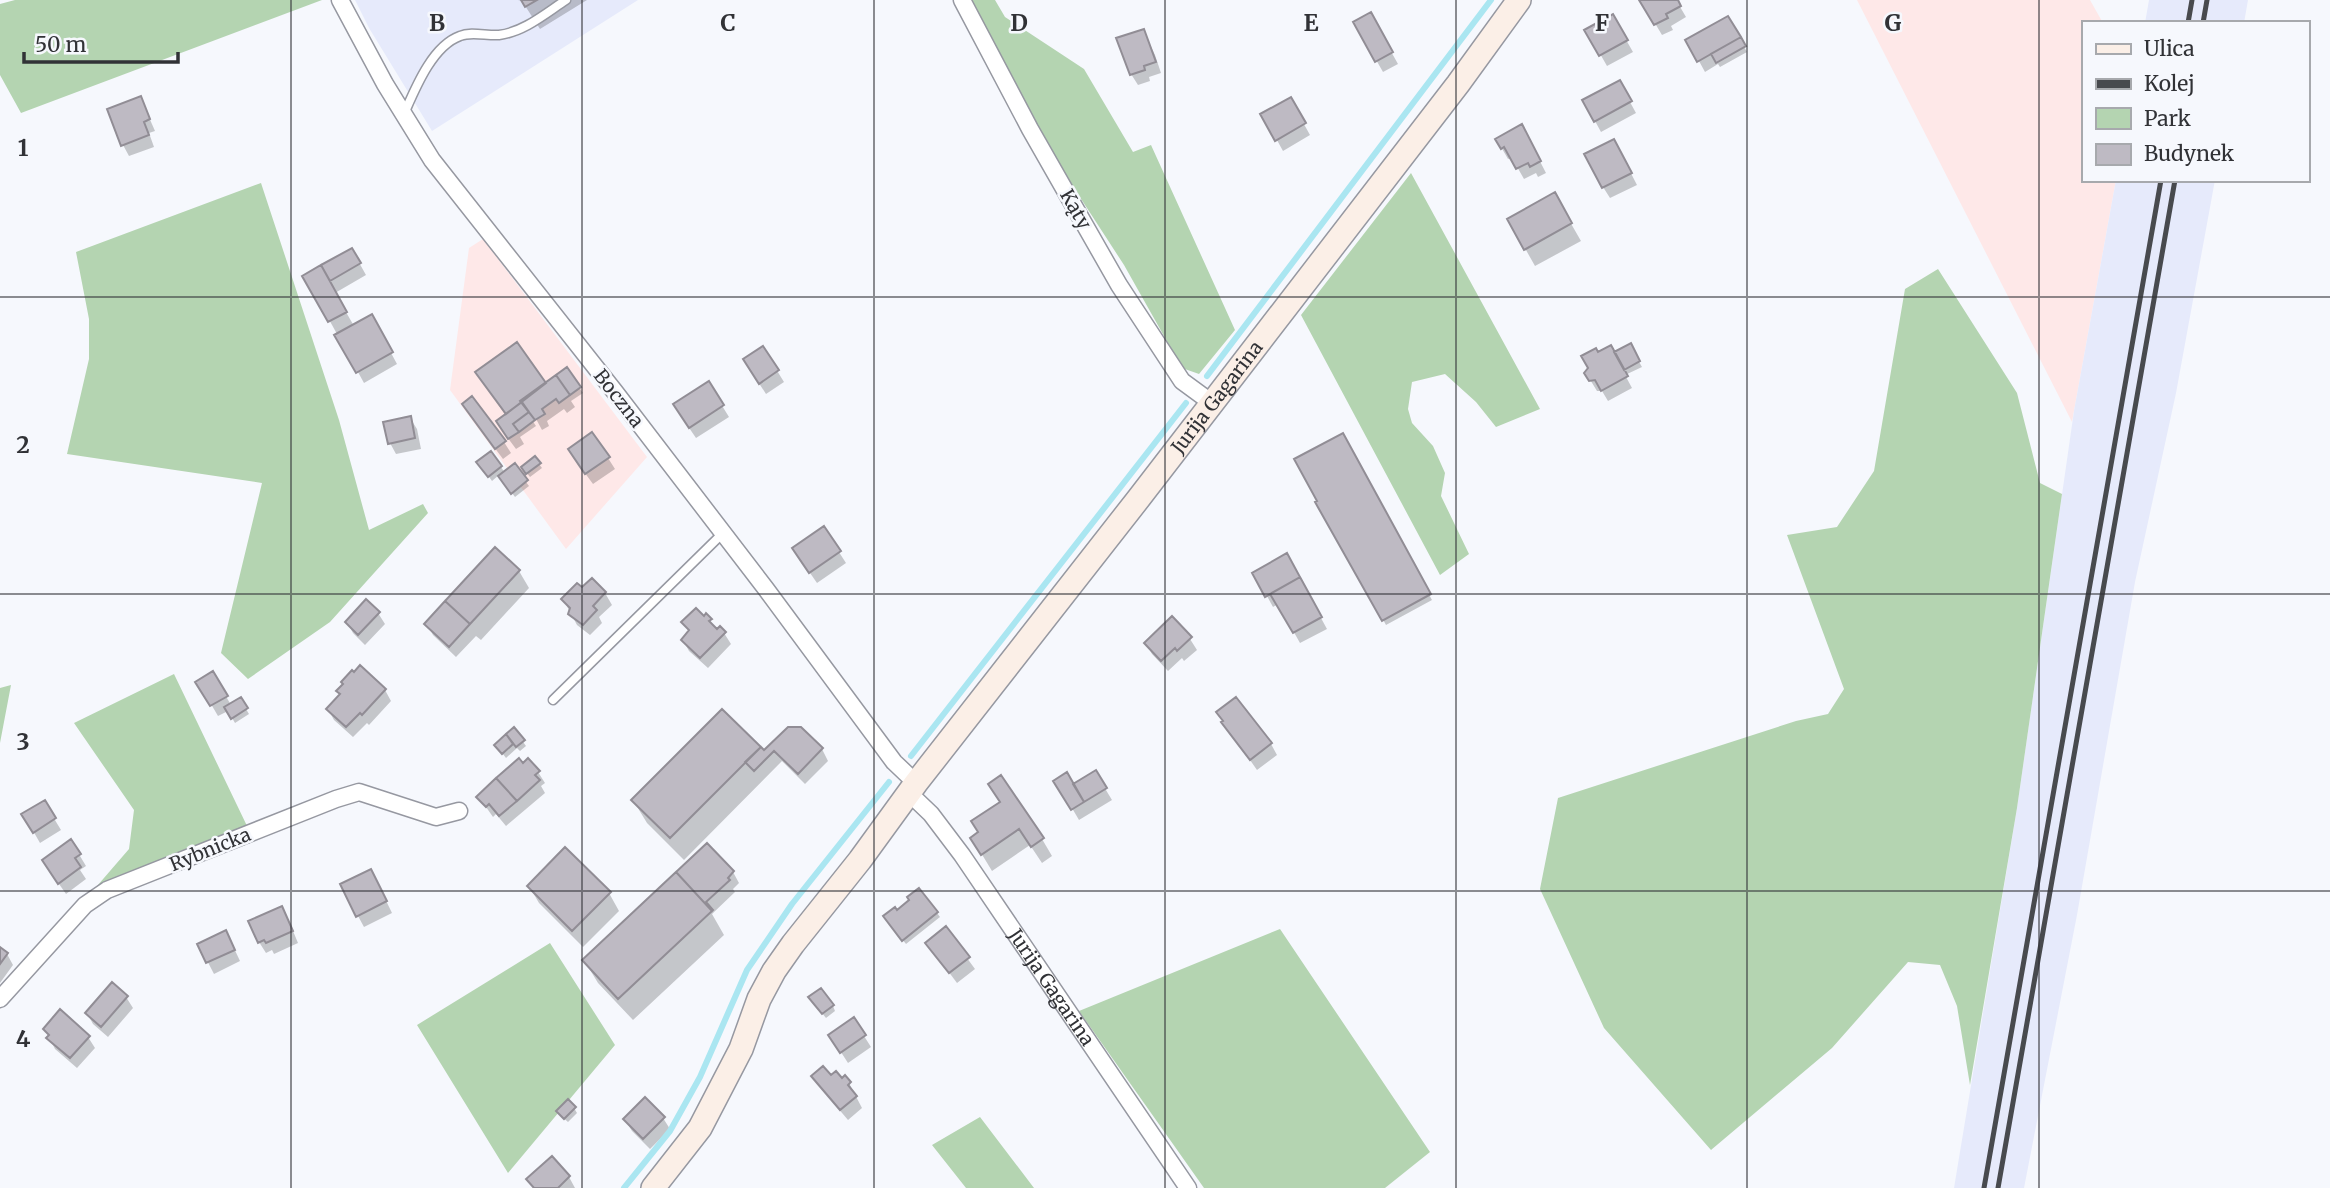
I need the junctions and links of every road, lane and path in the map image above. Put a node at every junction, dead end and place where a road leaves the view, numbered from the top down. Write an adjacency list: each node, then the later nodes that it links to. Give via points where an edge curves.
1 (340, 0): 5 (street, Boczna)
2 (566, 0): 5 (lane, via 523,28 500,35 461,35 425,69)
3 (962, 0): 6 (street, Kąty, via 1119,285 1182,381)
4 (1519, 0): 6 (street, Jurija Gagarina)
5 (404, 114): 7 (street, Boczna, via 432,160)
6 (1212, 403): 9 (street, Jurija Gagarina)
7 (723, 533): 8 (lane); 9 (street, Boczna)
8 (553, 700)
9 (912, 787): 12 (street, Jurija Gagarina, via 774,971 700,1128); 13 (street, Jurija Gagarina)
10 (459, 811): 11 (street, Rybnicka, via 436,817 359,792 107,890 85,905)
11 (0, 999)
12 (653, 1188)
13 (1188, 1188)

